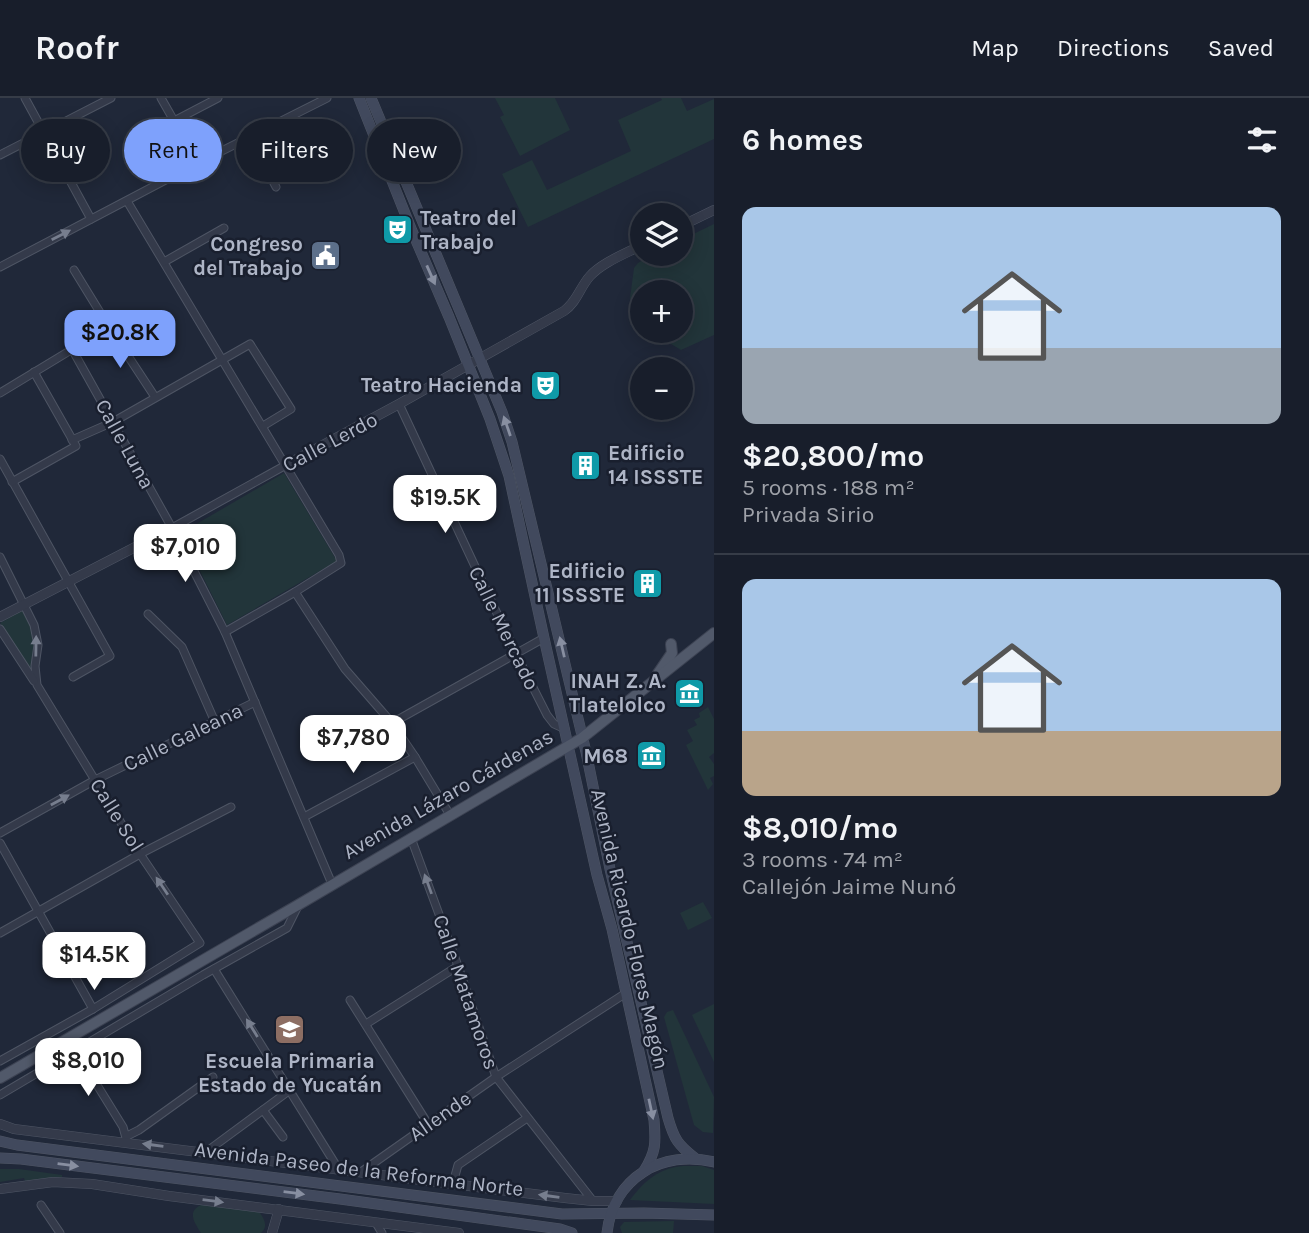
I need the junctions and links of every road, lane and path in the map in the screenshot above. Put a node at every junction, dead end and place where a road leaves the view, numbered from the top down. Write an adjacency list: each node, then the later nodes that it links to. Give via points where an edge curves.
1 (24, 98): 8 (street)
2 (111, 98): 9 (street)
3 (161, 98): 10 (street)
4 (218, 98): 11 (street)
5 (327, 98): 12 (street)
6 (359, 98): 32 (main road, Avenida Ricardo Flores Magón, one-way to 32)
7 (371, 98): 31 (main road, Avenida Ricardo Flores Magón)
8 (36, 119)
9 (70, 119)
10 (173, 119)
11 (178, 119)
12 (286, 119)
13 (21, 144): 14 (street)
14 (0, 155)
15 (71, 182): 21 (street)
16 (162, 182): 19 (street)
17 (273, 182): 18 (street)
18 (276, 187)
19 (127, 201): 21 (street); 25 (street)
20 (714, 210): 22 (street)
21 (91, 219): 26 (street, one-way to 21)
22 (693, 220)
23 (224, 228): 25 (street)
24 (630, 251): 31 (street, Calle Lerdo, via 591,275 564,311)
25 (164, 262): 30 (street)
26 (0, 267)
27 (75, 270): 28 (street)
28 (109, 327): 29 (street); 35 (street)
29 (72, 349): 33 (street); 37 (street, Calle Luna)
30 (222, 359): 35 (street); 38 (street); 38 (street, via 250,344 291,409)
31 (479, 359): 32 (street, Calle Lerdo); 64 (main road, Avenida Ricardo Flores Magón, one-way to 31, via 518,463)
32 (469, 365): 36 (street, Calle Lerdo); 54 (main road, Avenida Ricardo Flores Magón, via 509,476)
33 (34, 372): 34 (street); 39 (street)
34 (0, 393)
35 (155, 397): 37 (street)
36 (399, 404): 41 (street, Calle Lerdo); 56 (street, Calle Mercado)
37 (113, 422): 39 (street); 44 (street, Calle Luna)
38 (262, 426): 41 (street)
39 (74, 443): 43 (street)
40 (0, 459): 42 (street)
41 (286, 465): 44 (street, Calle Lerdo); 47 (street, via 341,564)
42 (4, 475): 43 (street)
43 (12, 482): 46 (street)
44 (172, 528): 46 (street, Calle Lerdo); 52 (street, Calle Luna)
45 (0, 557): 48 (street)
46 (68, 582): 48 (street, Calle Lerdo); 57 (street, via 110,656)
47 (295, 592): 52 (street); 62 (street, via 345,669)
48 (24, 604): 50 (street, Calle Lerdo); 59 (street, one-way to 48, via 37,635)
49 (148, 614): 61 (street, via 181,647)
50 (0, 617)
51 (0, 629): 59 (street, Calle Sol)
52 (225, 632): 60 (street, Calle Luna)
53 (714, 633): 58 (main road, Avenida Lázaro Cárdenas)
54 (544, 638): 56 (street); 63 (main road, Avenida Ricardo Flores Magón)
55 (671, 644): 58 (main road, via 672,653)
56 (516, 654): 62 (street); 63 (street, Calle Mercado, via 547,715)
57 (73, 677)
58 (652, 683): 64 (main road, Avenida Lázaro Cárdenas)
59 (37, 685): 67 (street, Calle Sol)
60 (255, 702): 61 (street, Calle Galeana); 70 (street, Calle Luna)
61 (215, 722): 67 (street, Calle Galeana)
62 (392, 723): 66 (street)
63 (565, 730): 65 (main road, Avenida Ricardo Flores Magón)
64 (582, 738): 65 (main road, Avenida Lázaro Cárdenas); 101 (main road, Avenida Ricardo Flores Magón, via 672,1133)
65 (569, 745): 69 (main road, Avenida Lázaro Cárdenas); 81 (main road, Avenida Ricardo Flores Magón)
66 (415, 757): 69 (street); 70 (street)
67 (95, 780): 71 (street, Calle Galeana, one-way to 67); 74 (street, Calle Sol)
68 (232, 807): 74 (street)
69 (450, 815): 72 (main road, Avenida Lázaro Cárdenas)
70 (304, 817): 75 (street, Calle Luna)
71 (0, 833)
72 (411, 838): 75 (main road, Avenida Lázaro Cárdenas); 79 (street, Calle Matamoros, one-way to 72)
73 (0, 843): 77 (street)
74 (140, 854): 77 (street); 83 (street, Calle Sol, one-way to 74, via 200,943)
75 (332, 884): 76 (main road, Avenida Lázaro Cárdenas)
76 (298, 905): 80 (street, Avenida Lázaro Cárdenas, via 287,928); 89 (main road, Avenida Lázaro Cárdenas)
77 (39, 912): 78 (street); 83 (street)
78 (0, 933)
79 (458, 966): 84 (street); 88 (street, Calle Matamoros)
80 (214, 969): 85 (street, Avenida Lázaro Cárdenas); 90 (street, one-way to 80)
81 (626, 993): 88 (street, Allende); 104 (main road, Avenida Ricardo Flores Magón, one-way to 104, via 654,1120 655,1149)
82 (350, 1000): 84 (street)
83 (93, 1009): 86 (street)
84 (366, 1024): 95 (street)
85 (76, 1052): 91 (street, Avenida Lázaro Cárdenas); 97 (street)
86 (0, 1061)
87 (213, 1077): 97 (street)
88 (496, 1077): 93 (street, Calle Matamoros); 95 (street, Allende)
89 (0, 1078)
90 (290, 1090): 92 (street); 103 (street)
91 (0, 1095)
92 (263, 1110): 96 (street); 99 (street)
93 (527, 1118): 106 (street, via 458,1165); 108 (street, Calle Matamoros)
94 (0, 1124): 97 (street, Avenida Paseo de la Reforma Norte)
95 (428, 1124): 105 (street, Allende)
96 (283, 1138)
97 (126, 1139): 99 (street, Avenida Paseo de la Reforma Norte, one-way to 97)
98 (0, 1141): 112 (main road, Avenida Paseo de la Reforma Norte, via 562,1214)
99 (206, 1152): 103 (street, Avenida Paseo de la Reforma Norte)
100 (0, 1158): 119 (main road, Avenida Paseo de la Reforma Norte, one-way to 119, via 354,1200)
101 (695, 1158): 102 (main road); 104 (main road, via 668,1160)
102 (714, 1162)
103 (339, 1170): 105 (street, Avenida Paseo de la Reforma Norte)
104 (644, 1171): 109 (main road)
105 (361, 1172): 106 (street, Avenida Paseo de la Reforma Norte)
106 (453, 1183): 108 (street, Avenida Paseo de la Reforma Norte, one-way to 106)
107 (0, 1189): 111 (street, one-way to 111, via 71,1182)
108 (593, 1201): 109 (street, Avenida Paseo de la Reforma Norte)
109 (617, 1201): 112 (main road)
110 (41, 1205): 115 (street)
111 (279, 1209): 114 (street); 116 (street)
112 (611, 1214): 113 (main road, Avenida Paseo de la Reforma Norte); 120 (main road)
113 (714, 1215)
114 (376, 1223): 117 (street); 118 (street)
115 (60, 1233)
116 (272, 1233)
117 (382, 1233)
118 (459, 1233)
119 (572, 1233)
120 (607, 1233)

